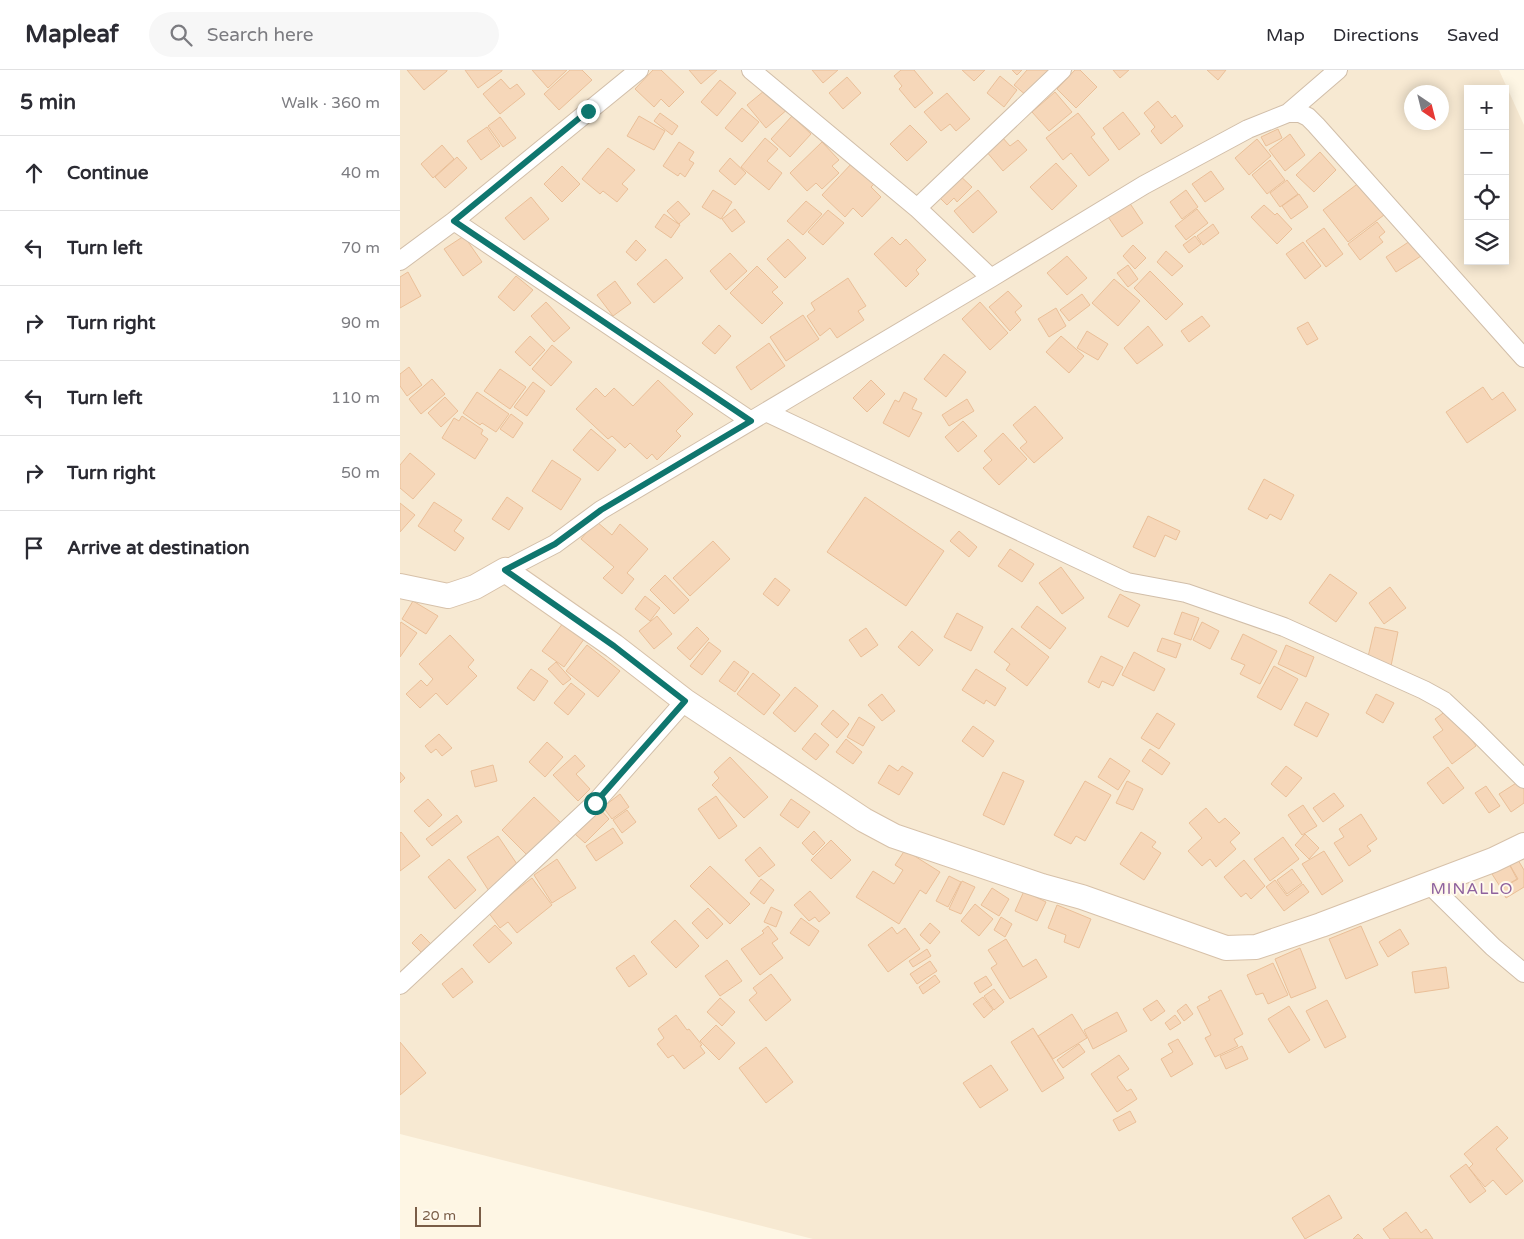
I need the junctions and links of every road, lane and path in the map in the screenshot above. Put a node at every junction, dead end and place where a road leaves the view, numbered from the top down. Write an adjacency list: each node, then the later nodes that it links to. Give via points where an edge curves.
1 (639, 70): 7 (street)
2 (751, 70): 6 (street)
3 (1062, 70): 6 (street)
4 (1338, 70): 5 (street)
5 (1288, 113): 9 (street, via 1248,129 1144,185); 10 (street, via 1300,113 1316,125)
6 (917, 208): 9 (street)
7 (454, 221): 8 (street); 11 (street)
8 (400, 261)
9 (991, 278): 11 (street)
10 (1524, 358)
11 (758, 417): 12 (street, via 601,510 555,544); 15 (street, via 1127,582 1186,593 1284,627 1424,690 1444,701)
12 (505, 570): 13 (street, via 475,587 448,596); 14 (street, via 614,646)
13 (400, 586)
14 (685, 701): 17 (street, via 864,820 894,836 1226,948 1256,947); 19 (street, via 595,803)
15 (1524, 779)
16 (1524, 845): 17 (street)
17 (1429, 884): 18 (street)
18 (1524, 973)
19 (400, 985)

